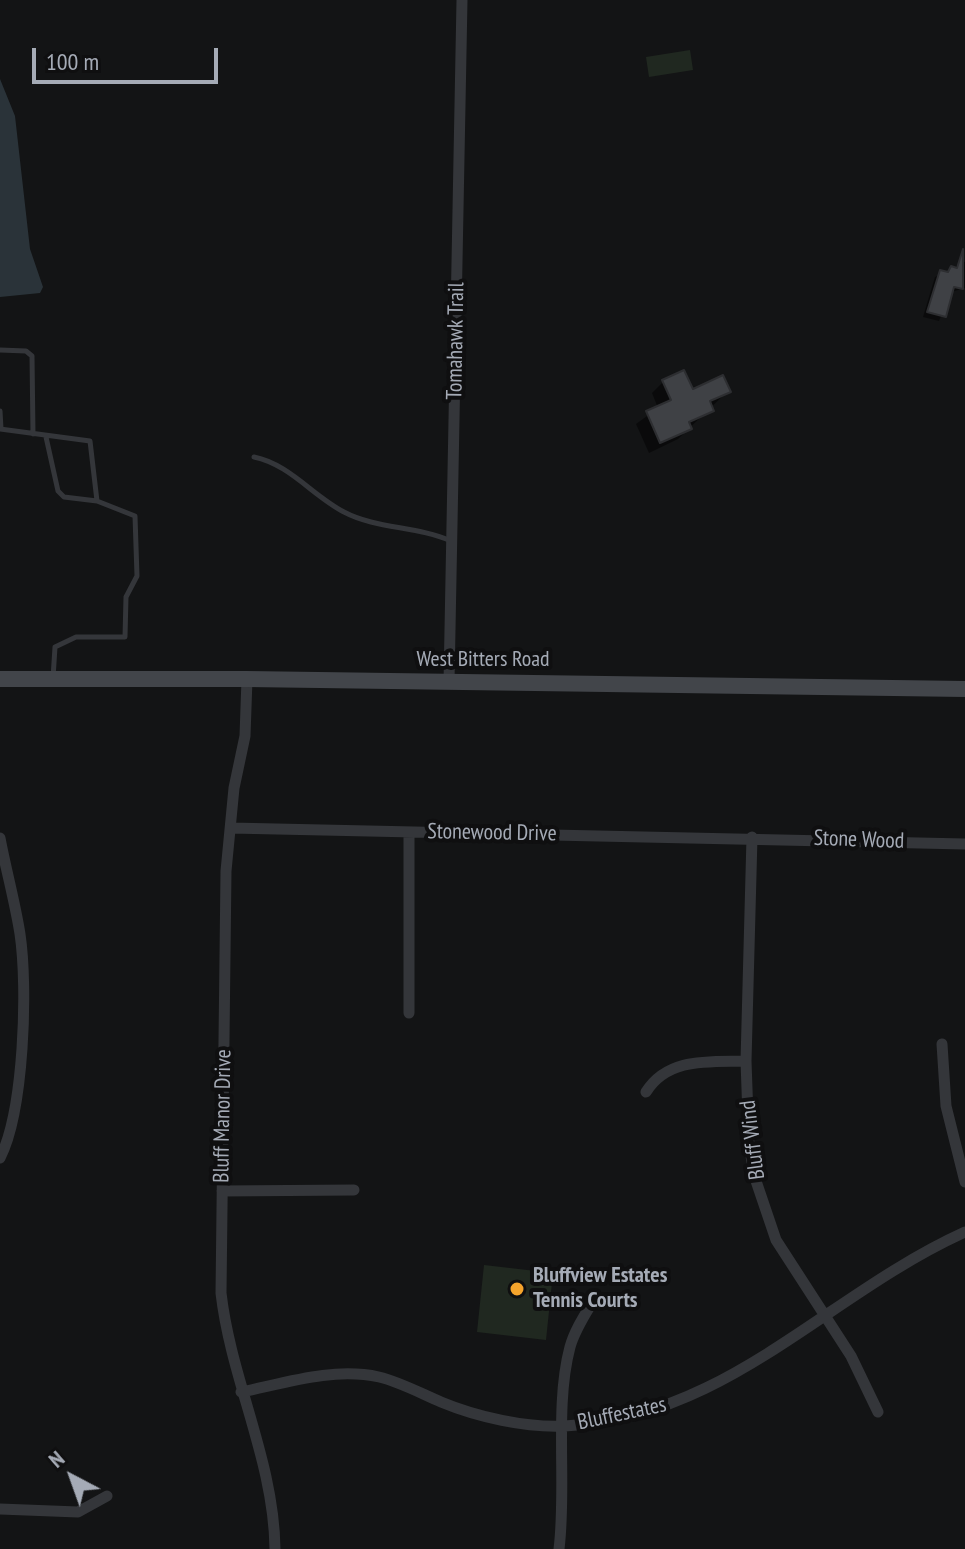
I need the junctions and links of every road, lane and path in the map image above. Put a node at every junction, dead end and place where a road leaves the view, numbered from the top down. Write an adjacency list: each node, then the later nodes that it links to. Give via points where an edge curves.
1 (462, 0): 9 (street, Tomahawk Trail)
2 (0, 350): 5 (lane, via 32,356)
3 (0, 411): 4 (lane)
4 (0, 429): 5 (lane)
5 (33, 434): 6 (lane)
6 (46, 437): 8 (lane, via 58,491 73,501); 8 (lane, via 90,441)
7 (254, 457): 9 (lane, via 276,464 352,516 431,532)
8 (97, 501): 11 (lane, via 135,516 137,576 126,597 125,637 76,637 55,647)
9 (452, 542): 13 (street, Tomahawk Trail)
10 (0, 679): 11 (main road, West Bitters Road)
11 (53, 679): 12 (main road, West Bitters Road)
12 (247, 679): 13 (main road, West Bitters Road); 15 (street, Bluff Manor Drive, via 245,736)
13 (449, 682): 14 (main road, West Bitters Road)
14 (965, 689)
15 (231, 828): 16 (street, Stonewood Drive); 27 (street, Bluff Manor Drive)
16 (409, 832): 17 (street, Stonewood Drive); 20 (street)
17 (752, 837): 19 (street, Stone Wood); 22 (street, Bluff Wind)
18 (0, 838): 24 (street, via 21,955 19,1087 11,1133)
19 (965, 844)
20 (409, 1013)
21 (942, 1044): 25 (street, via 946,1106)
22 (746, 1061): 23 (street, via 675,1067 653,1079); 30 (street, Bluff Wind, via 749,1145 764,1209 792,1269)
23 (646, 1092)
24 (0, 1158)
25 (965, 1182)
26 (354, 1190): 27 (street)
27 (222, 1191): 31 (street, Bluff Manor Drive, via 221,1293)
28 (965, 1232): 30 (street, Bluffestates, via 873,1281)
29 (595, 1298): 33 (street, via 571,1344)
30 (823, 1317): 32 (street, Bluff Wind, via 851,1356); 33 (street, Bluffestates, via 753,1365 690,1398 634,1415)
31 (241, 1392): 33 (street, Bluffestates, via 333,1374 363,1374 478,1414); 36 (street, Bluff Manor Drive, via 256,1435)
32 (878, 1412)
33 (564, 1426): 37 (street)
34 (107, 1496): 35 (street, via 78,1512)
35 (0, 1509)
36 (275, 1549)
37 (559, 1549)

